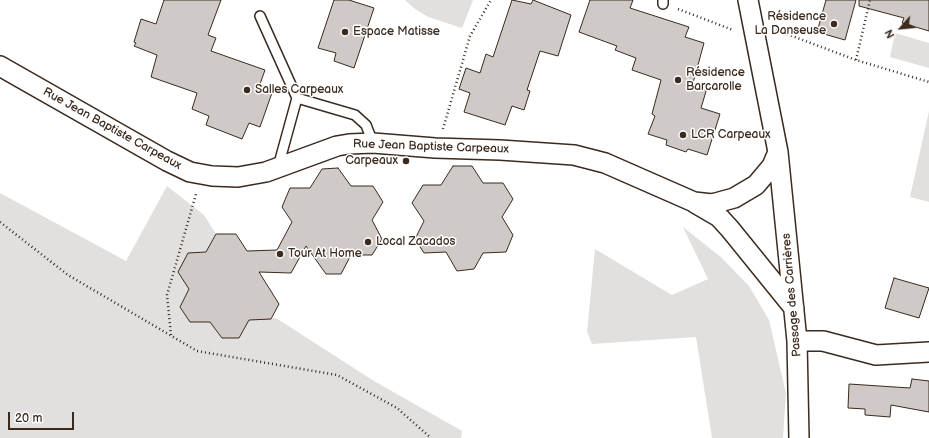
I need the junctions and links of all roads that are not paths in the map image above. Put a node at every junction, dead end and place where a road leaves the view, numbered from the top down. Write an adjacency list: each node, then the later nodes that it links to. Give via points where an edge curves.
1 (748, 0): 6 (street, Passage des Carrières)
2 (260, 16): 4 (lane)
3 (0, 66): 7 (street, Rue Jean Baptiste Carpeaux, via 179,167 202,175 238,177)
4 (297, 98): 5 (lane, via 355,115 366,125); 7 (lane)
5 (373, 143): 7 (street, Rue Jean Baptiste Carpeaux, via 337,146); 8 (street, Rue Jean Baptiste Carpeaux, via 574,155 605,162)
6 (778, 152): 8 (street, Rue Jean Baptiste Carpeaux, via 764,176 746,193 712,204); 9 (street, Passage des Carrières)
7 (278, 168)
8 (694, 202): 9 (street, Rue Jean Baptiste Carpeaux, via 719,217)
9 (794, 308): 10 (street, Passage des Carrières)
10 (797, 342): 11 (street, via 823,341 876,355); 12 (street, Passage des Carrières)
11 (929, 352)
12 (799, 438)

